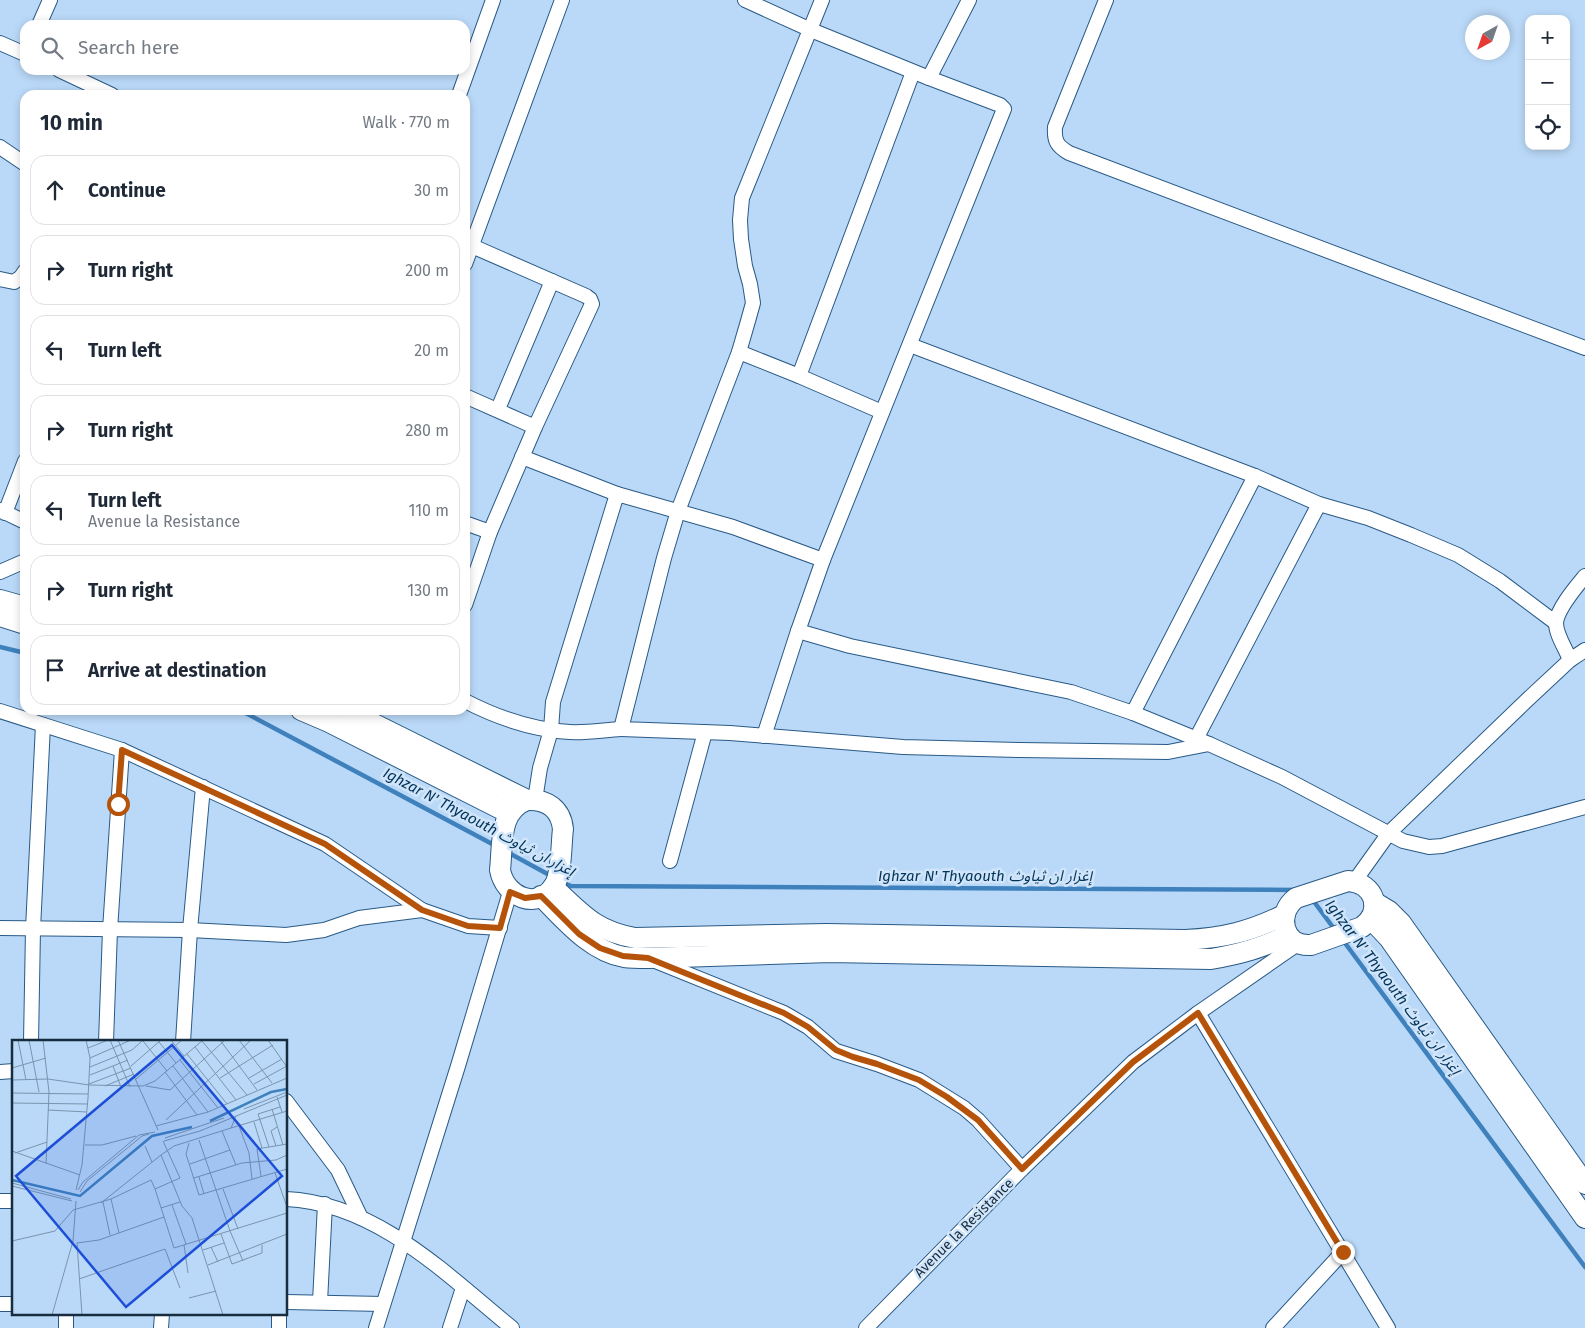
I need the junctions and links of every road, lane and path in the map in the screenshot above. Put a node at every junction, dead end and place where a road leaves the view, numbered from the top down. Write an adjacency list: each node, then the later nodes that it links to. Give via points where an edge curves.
1 (50, 0): 8 (street)
2 (493, 0): 12 (street)
3 (562, 0): 21 (street)
4 (744, 0): 9 (street)
5 (822, 0): 9 (street)
6 (969, 0): 16 (street)
7 (1106, 0): 27 (street, via 1055,127 1054,139 1059,148)
8 (41, 20)
9 (811, 30): 13 (street); 28 (street, via 742,198 741,239 752,303)
10 (0, 43): 11 (street)
11 (20, 52)
12 (470, 64)
13 (913, 72): 16 (street); 29 (street)
14 (70, 75): 17 (street)
15 (466, 75): 18 (street)
16 (930, 78): 26 (street, via 1004,109)
17 (101, 90)
18 (461, 90)
19 (0, 147): 20 (street)
20 (20, 161)
21 (470, 241)
22 (470, 244): 25 (street)
23 (20, 278): 24 (street, via 14,282)
24 (0, 279)
25 (552, 281): 31 (street); 33 (street, via 586,296 592,304)
26 (910, 345): 32 (street); 36 (street)
27 (1585, 348)
28 (739, 352): 29 (street); 40 (street)
29 (799, 376): 32 (street)
30 (470, 398): 31 (street)
31 (498, 409): 33 (street)
32 (882, 412): 44 (street)
33 (535, 427): 34 (street)
34 (522, 457): 37 (street); 43 (street)
35 (20, 472): 39 (street)
36 (1254, 476): 38 (street); 59 (street)
37 (617, 494): 40 (street); 64 (street, via 553,702)
38 (1319, 504): 53 (street, via 1368,518 1458,555 1500,581); 67 (street)
39 (2, 511): 41 (street)
40 (678, 512): 44 (street, via 733,527); 63 (street)
41 (20, 520)
42 (470, 526): 43 (street)
43 (490, 532): 48 (street)
44 (823, 560): 54 (street)
45 (20, 562): 46 (street)
46 (0, 572)
47 (1585, 576): 53 (street, via 1563,606)
48 (470, 590)
49 (0, 600): 50 (street)
50 (20, 606)
51 (0, 616): 52 (street)
52 (20, 622)
53 (1556, 623): 56 (street)
54 (798, 631): 59 (street, via 850,646 1071,692); 66 (street)
55 (1585, 650): 56 (street)
56 (1570, 660): 73 (street)
57 (470, 704): 64 (street, via 495,716)
58 (0, 711): 62 (street)
59 (1133, 713): 67 (street)
60 (313, 715): 72 (street)
61 (356, 715): 70 (street)
62 (43, 725): 68 (street); 83 (street)
63 (621, 729): 64 (street); 65 (street)
64 (551, 730): 70 (street)
65 (704, 732): 66 (street); 74 (street)
66 (764, 736): 67 (street, via 904,746 1146,752 1168,752)
67 (1202, 741): 73 (street, via 1282,777)
68 (122, 750): 69 (street); 84 (street)
69 (203, 787): 78 (street, via 325,844); 85 (street)
70 (531, 800): 72 (street, via 514,807); 77 (street, via 549,804 562,822 557,880)
71 (1585, 807): 73 (street, via 1442,846 1413,844)
72 (509, 813): 76 (street, via 500,870)
73 (1389, 833): 75 (street)
74 (670, 861)
75 (1348, 882): 79 (street, via 1296,898); 80 (street, via 1365,887 1372,896)
76 (510, 892): 77 (street, via 525,898); 82 (street)
77 (547, 892): 79 (street, via 604,930 635,938 826,934 1184,940 1236,934); 87 (street, via 579,934 600,948 623,956)
78 (422, 910): 82 (street, via 468,926); 85 (street, via 359,918 324,930 286,934)
79 (1284, 915): 86 (street, via 1285,929)
80 (1369, 916): 86 (street); 94 (street, via 1388,911 1401,923); 98 (street, via 1389,938)
81 (0, 928): 83 (street)
82 (500, 928): 99 (street)
83 (33, 929): 84 (street); 89 (street)
84 (110, 930): 85 (street); 90 (street)
85 (190, 930): 91 (street)
86 (1299, 941): 87 (street, via 1211,959 830,952); 88 (street, Avenue la Resistance)
87 (648, 958): 93 (street, via 784,1013 844,1054 919,1080 953,1100 978,1120)
88 (1198, 1013): 93 (street, Avenue la Resistance, via 1133,1062); 100 (street)
89 (31, 1040)
90 (106, 1040)
91 (183, 1040)
92 (288, 1104): 97 (street, via 338,1170)
93 (1022, 1169): 108 (street, Avenue la Resistance)
94 (1585, 1184)
95 (288, 1199): 96 (street)
96 (325, 1204): 97 (street); 103 (street)
97 (362, 1218): 99 (street)
98 (1585, 1218)
99 (402, 1241): 101 (street); 104 (street)
100 (1343, 1252): 109 (street); 110 (street)
101 (463, 1288): 106 (street); 107 (street)
102 (288, 1302): 103 (street)
103 (320, 1302): 104 (street)
104 (383, 1304): 105 (street)
105 (376, 1328)
106 (450, 1328)
107 (512, 1328)
108 (866, 1328)
109 (1273, 1328)
110 (1388, 1328)

